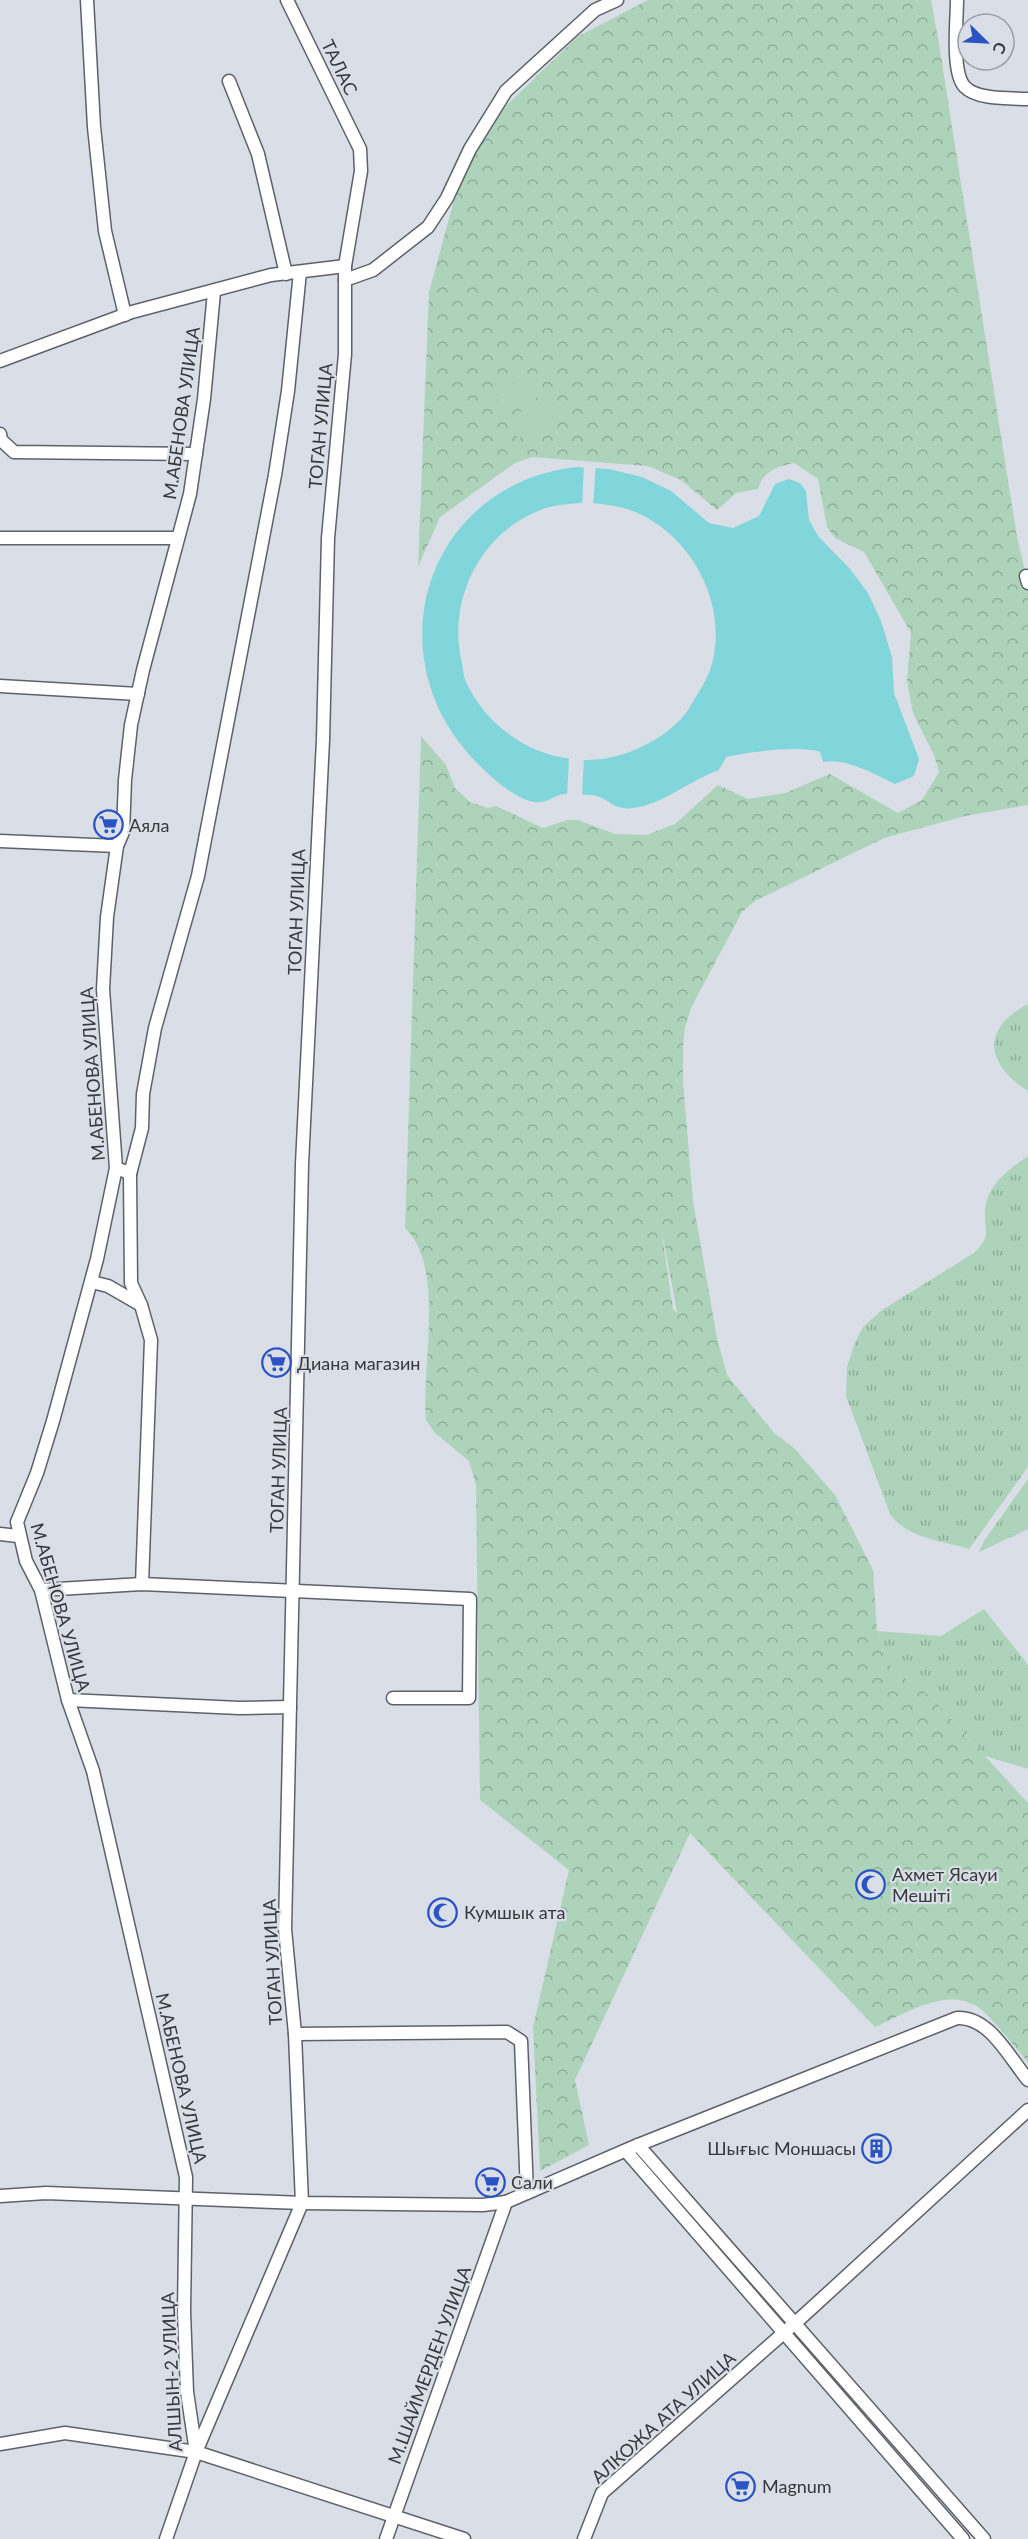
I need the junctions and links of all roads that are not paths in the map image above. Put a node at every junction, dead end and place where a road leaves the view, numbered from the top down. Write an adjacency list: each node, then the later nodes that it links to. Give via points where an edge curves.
1 (87, 0): 13 (street, via 105,231)
2 (287, 0): 7 (street, ТАЛАС)
3 (617, 0): 11 (street, via 595,10 506,91 428,226 373,270)
4 (957, 0): 6 (street, via 957,75 965,88 980,94)
5 (229, 81): 10 (street, via 258,154)
6 (1028, 99)
7 (360, 149): 8 (street, ТОГАН УЛИЦА, via 361,171)
8 (345, 267): 9 (street, М.АБЕНОВА УЛИЦА); 11 (street, ТОГАН УЛИЦА)
9 (300, 272): 10 (street, М.АБЕНОВА УЛИЦА); 24 (street, ТОГАН УЛИЦА, via 288,391 271,499 198,876 154,1028 143,1094 142,1128)
10 (286, 274): 12 (street, М.АБЕНОВА УЛИЦА)
11 (345, 280): 31 (street, ТОГАН УЛИЦА, via 345,354 328,538 323,740 302,1164)
12 (214, 292): 13 (street, М.АБЕНОВА УЛИЦА); 16 (street, М.АБЕНОВА УЛИЦА)
13 (124, 315): 14 (street, М.АБЕНОВА УЛИЦА)
14 (1, 358)
15 (0, 439): 16 (street, via 14,452)
16 (196, 454): 17 (street, М.АБЕНОВА УЛИЦА)
17 (178, 537): 18 (street); 20 (street, М.АБЕНОВА УЛИЦА)
18 (0, 538)
19 (0, 686): 20 (street)
20 (138, 694): 22 (street, М.АБЕНОВА УЛИЦА, via 125,780 123,832)
21 (0, 840): 22 (street)
22 (117, 846): 23 (street, М.АБЕНОВА УЛИЦА, via 107,917 103,989)
23 (116, 1168): 24 (street); 25 (street, М.АБЕНОВА УЛИЦА)
24 (130, 1174): 26 (street, ТОГАН УЛИЦА, via 131,1283)
25 (92, 1282): 26 (street, via 108,1286); 28 (street, М.АБЕНОВА УЛИЦА, via 37,1473 17,1522)
26 (141, 1305): 29 (street, ТОГАН УЛИЦА, via 151,1340)
27 (0, 1534): 28 (street)
28 (18, 1536): 30 (street, М.АБЕНОВА УЛИЦА)
29 (142, 1584): 30 (street); 31 (street)
30 (41, 1590): 33 (street, М.АБЕНОВА УЛИЦА)
31 (293, 1591): 32 (street, via 470,1599 469,1698); 34 (street, ТОГАН УЛИЦА)
32 (393, 1698)
33 (69, 1700): 34 (street); 42 (street, М.АБЕНОВА УЛИЦА, via 93,1771 186,2177)
34 (290, 1707): 35 (street, ТОГАН УЛИЦА, via 285,1929)
35 (294, 2034): 40 (street, ТОГАН УЛИЦА, via 507,2032 521,2041); 44 (street)
36 (1028, 2080): 38 (street, via 983,2024 969,2017 957,2018)
37 (1028, 2110): 45 (street, АЛКОЖА АТА УЛИЦА)
38 (638, 2145): 39 (street); 45 (street)
39 (626, 2151): 40 (street); 46 (street)
40 (527, 2193): 43 (street)
41 (0, 2196): 42 (street, via 46,2193)
42 (186, 2199): 44 (street); 48 (street, АЛШЫН-2 УЛИЦА, via 187,2401)
43 (506, 2202): 44 (street); 49 (street, М.ШАЙМЕРДЕН УЛИЦА)
44 (302, 2203): 48 (street)
45 (795, 2324): 46 (street, АЛКОЖА АТА УЛИЦА); 55 (street)
46 (784, 2334): 53 (street, АЛКОЖА АТА УЛИЦА, via 602,2493); 54 (street)
47 (0, 2444): 48 (street, via 65,2433)
48 (196, 2452): 49 (street); 50 (street, АЛШЫН-2 УЛИЦА)
49 (394, 2515): 51 (street, М.ШАЙМЕРДЕН УЛИЦА); 52 (street)
50 (166, 2539)
51 (386, 2539)
52 (464, 2539)
53 (584, 2539)
54 (963, 2539)
55 (984, 2539)

